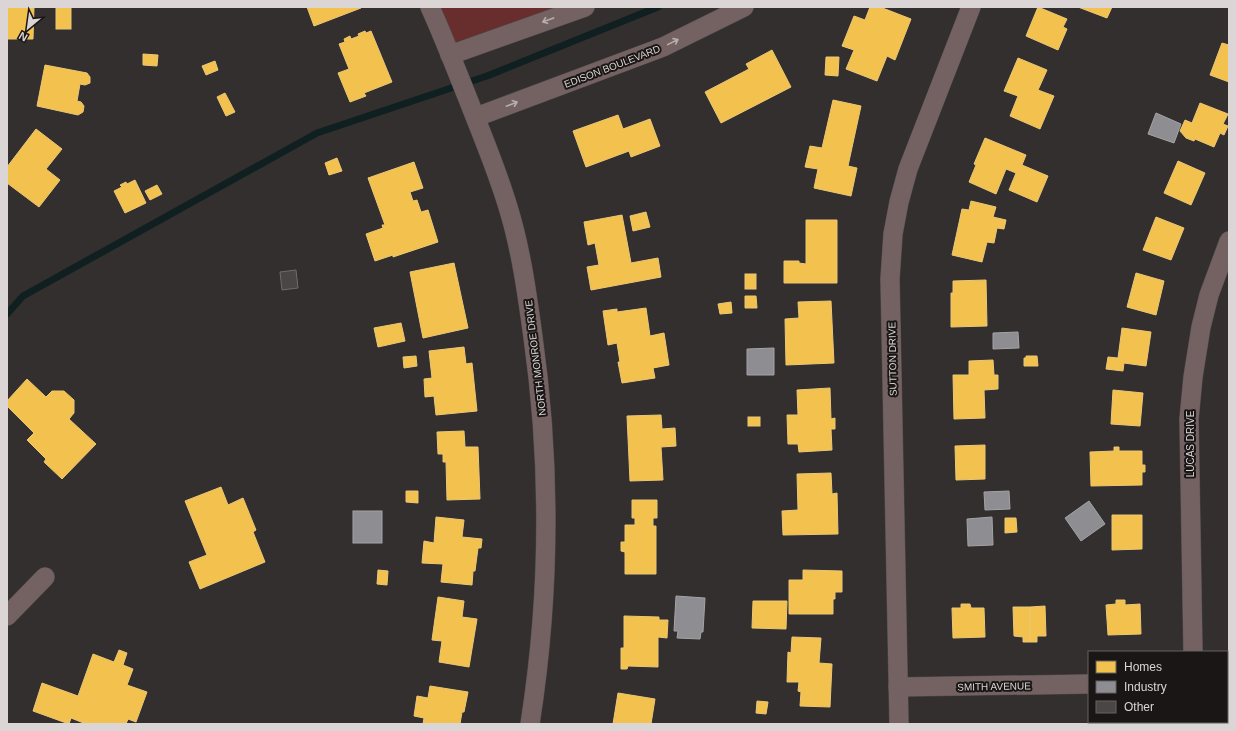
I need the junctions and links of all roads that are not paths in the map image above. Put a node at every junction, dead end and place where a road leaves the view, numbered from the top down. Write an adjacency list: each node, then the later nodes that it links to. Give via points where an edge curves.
1 (430, 7): 5 (street, NORTH MONROE DRIVE)
2 (585, 7): 5 (street, one-way to 5)
3 (744, 7): 6 (street, EDISON BOULEVARD, one-way to 3, via 663,47)
4 (971, 7): 12 (street, SUTTON DRIVE, via 908,169 893,234 890,279)
5 (453, 61): 6 (street, NORTH MONROE DRIVE)
6 (474, 113): 13 (street, NORTH MONROE DRIVE, via 508,208 528,298 538,374 544,441 545,565 542,630)
7 (1229, 241): 10 (street, LUCAS DRIVE, via 1201,327 1192,377 1189,419)
8 (44, 577): 9 (street)
9 (7, 616)
10 (1193, 651)
11 (1088, 684): 12 (street, SMITH AVENUE)
12 (898, 687): 14 (street, SUTTON DRIVE)
13 (530, 724)
14 (899, 724)

